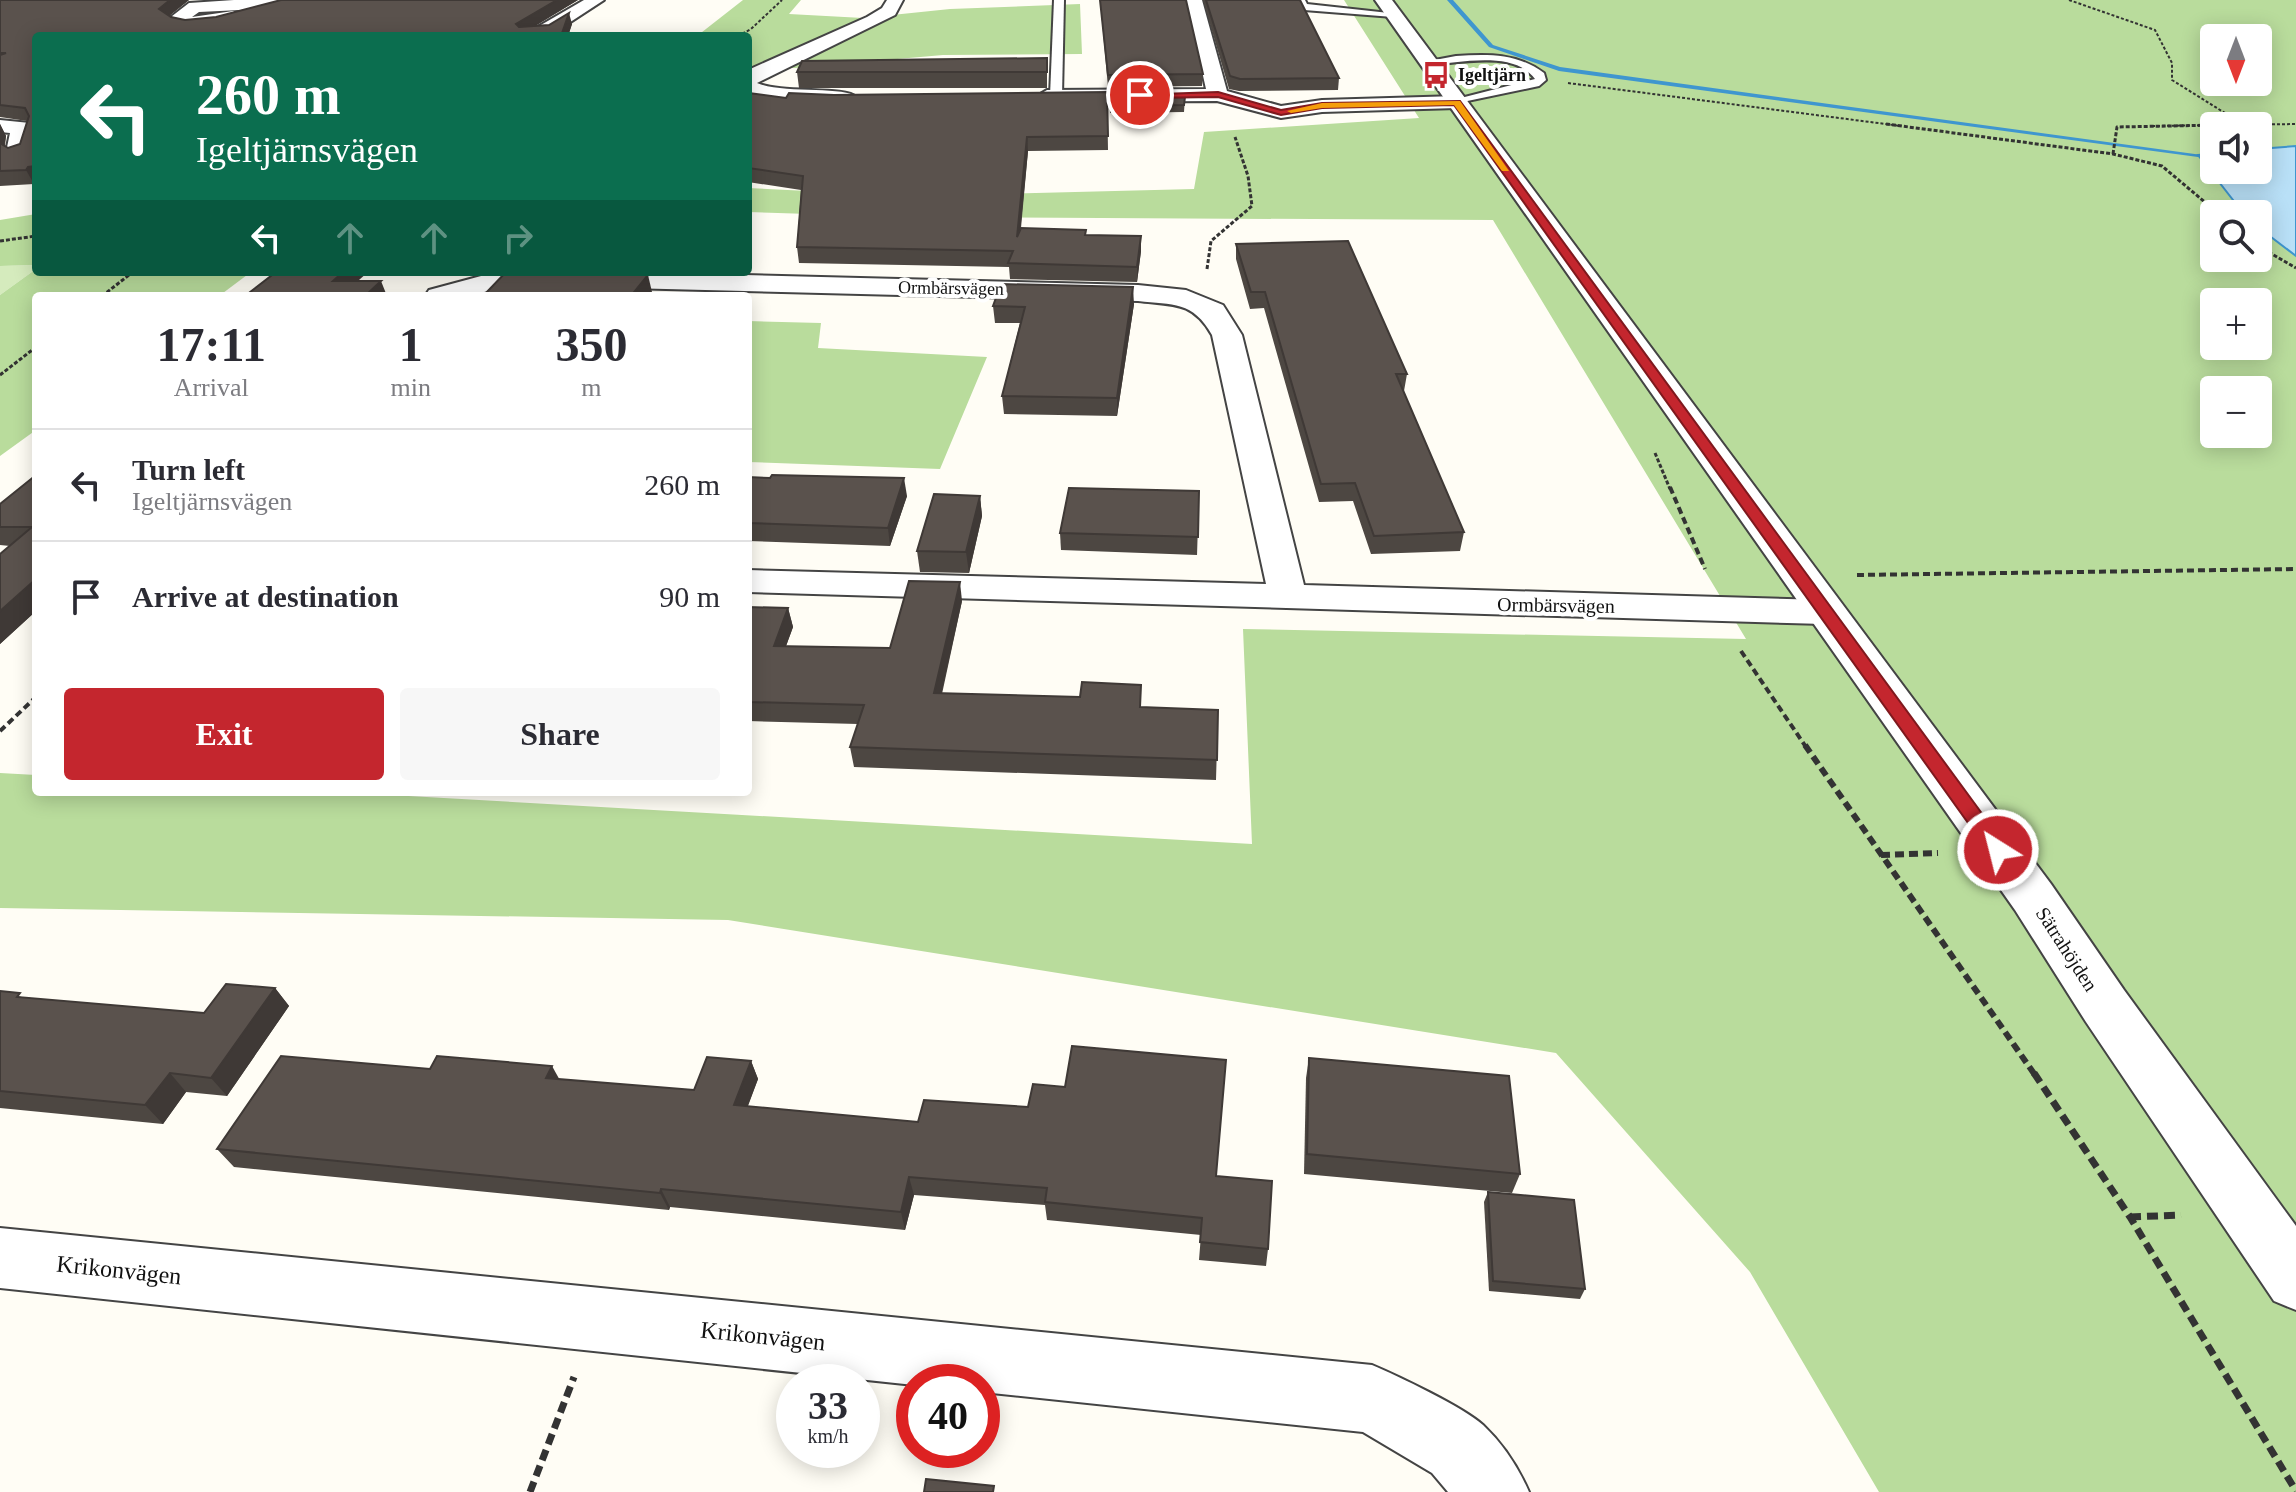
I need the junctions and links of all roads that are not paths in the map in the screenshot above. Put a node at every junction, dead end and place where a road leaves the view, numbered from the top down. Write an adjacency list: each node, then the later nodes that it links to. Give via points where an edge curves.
1 (339, 0): 7 (street)
2 (596, 0): 9 (street)
3 (895, 0): 11 (street, via 873,21)
4 (1059, 0): 15 (lane)
5 (1194, 0): 13 (street)
6 (1300, 0): 8 (lane, via 1304,7 1317,10)
7 (277, 3)
8 (1388, 7): 10 (street, Sätrahöjden)
9 (541, 32)
10 (1429, 62): 17 (street, Sätrahöjden); 17 (lane, via 1507,61 1535,70 1541,80)
11 (752, 78)
12 (752, 87): 16 (street, via 792,96)
13 (1218, 95): 15 (street); 17 (street, via 1281,112)
14 (1025, 96): 15 (street)
15 (1056, 96)
16 (865, 98)
17 (1457, 102): 23 (street, Sätrahöjden)
18 (0, 126): 19 (street, via 22,128)
19 (18, 152)
20 (454, 292): 22 (street, Ormbärsvägen, via 508,277 1186,298 1213,311 1227,335)
21 (752, 581): 22 (street, Ormbärsvägen)
22 (1288, 598): 23 (street, Ormbärsvägen)
23 (1824, 612): 25 (street, Sätrahöjden, via 2033,897)
24 (0, 1258): 26 (street, Krikonvägen, via 1372,1399 1457,1448)
25 (2296, 1279)
26 (1493, 1492)

